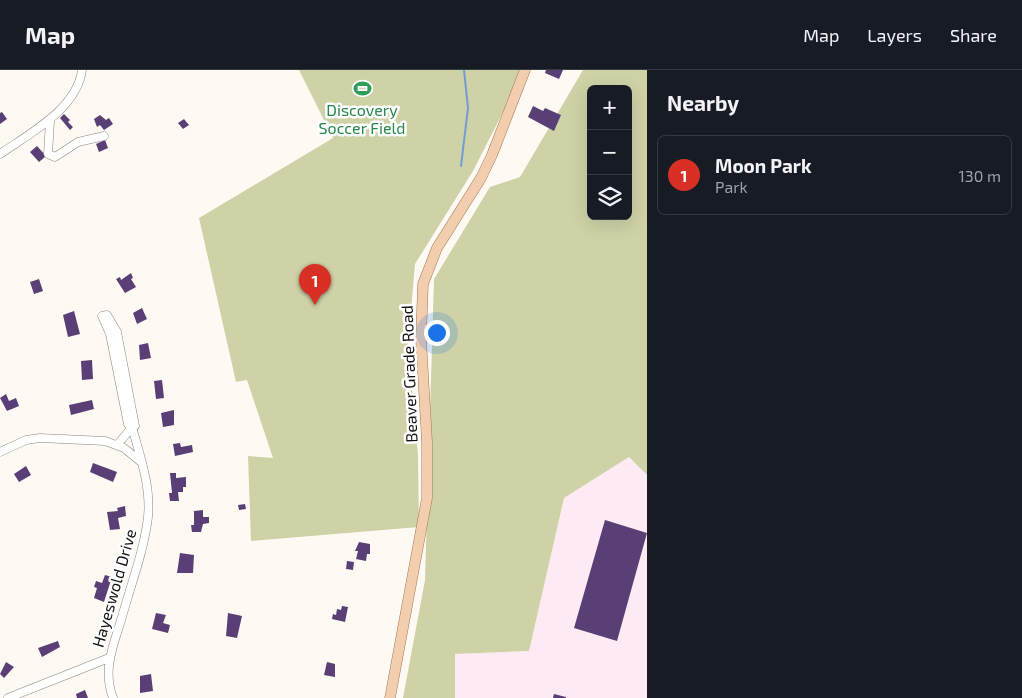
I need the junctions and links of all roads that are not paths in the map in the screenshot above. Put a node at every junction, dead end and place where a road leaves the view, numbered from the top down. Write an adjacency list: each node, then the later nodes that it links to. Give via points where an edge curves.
1 (82, 70): 3 (street, via 81,80 71,97)
2 (525, 70): 13 (main road, Beaver Grade Road, via 481,178 437,248 423,284 420,339 427,498)
3 (50, 121): 4 (street, via 48,154 55,157 78,142); 5 (street)
4 (104, 136)
5 (0, 154)
6 (132, 427): 6 (street, Hayeswold Drive, via 135,426 134,416 117,332 109,317 104,315 128,424); 7 (street); 9 (street, Hayeswold Drive)
7 (118, 444): 8 (street, via 40,438); 9 (street)
8 (0, 452)
9 (142, 464): 10 (street, Hayeswold Drive, via 148,504 145,534)
10 (109, 658): 11 (street); 12 (street, Hayeswold Drive)
11 (8, 698)
12 (113, 698)
13 (390, 698)

